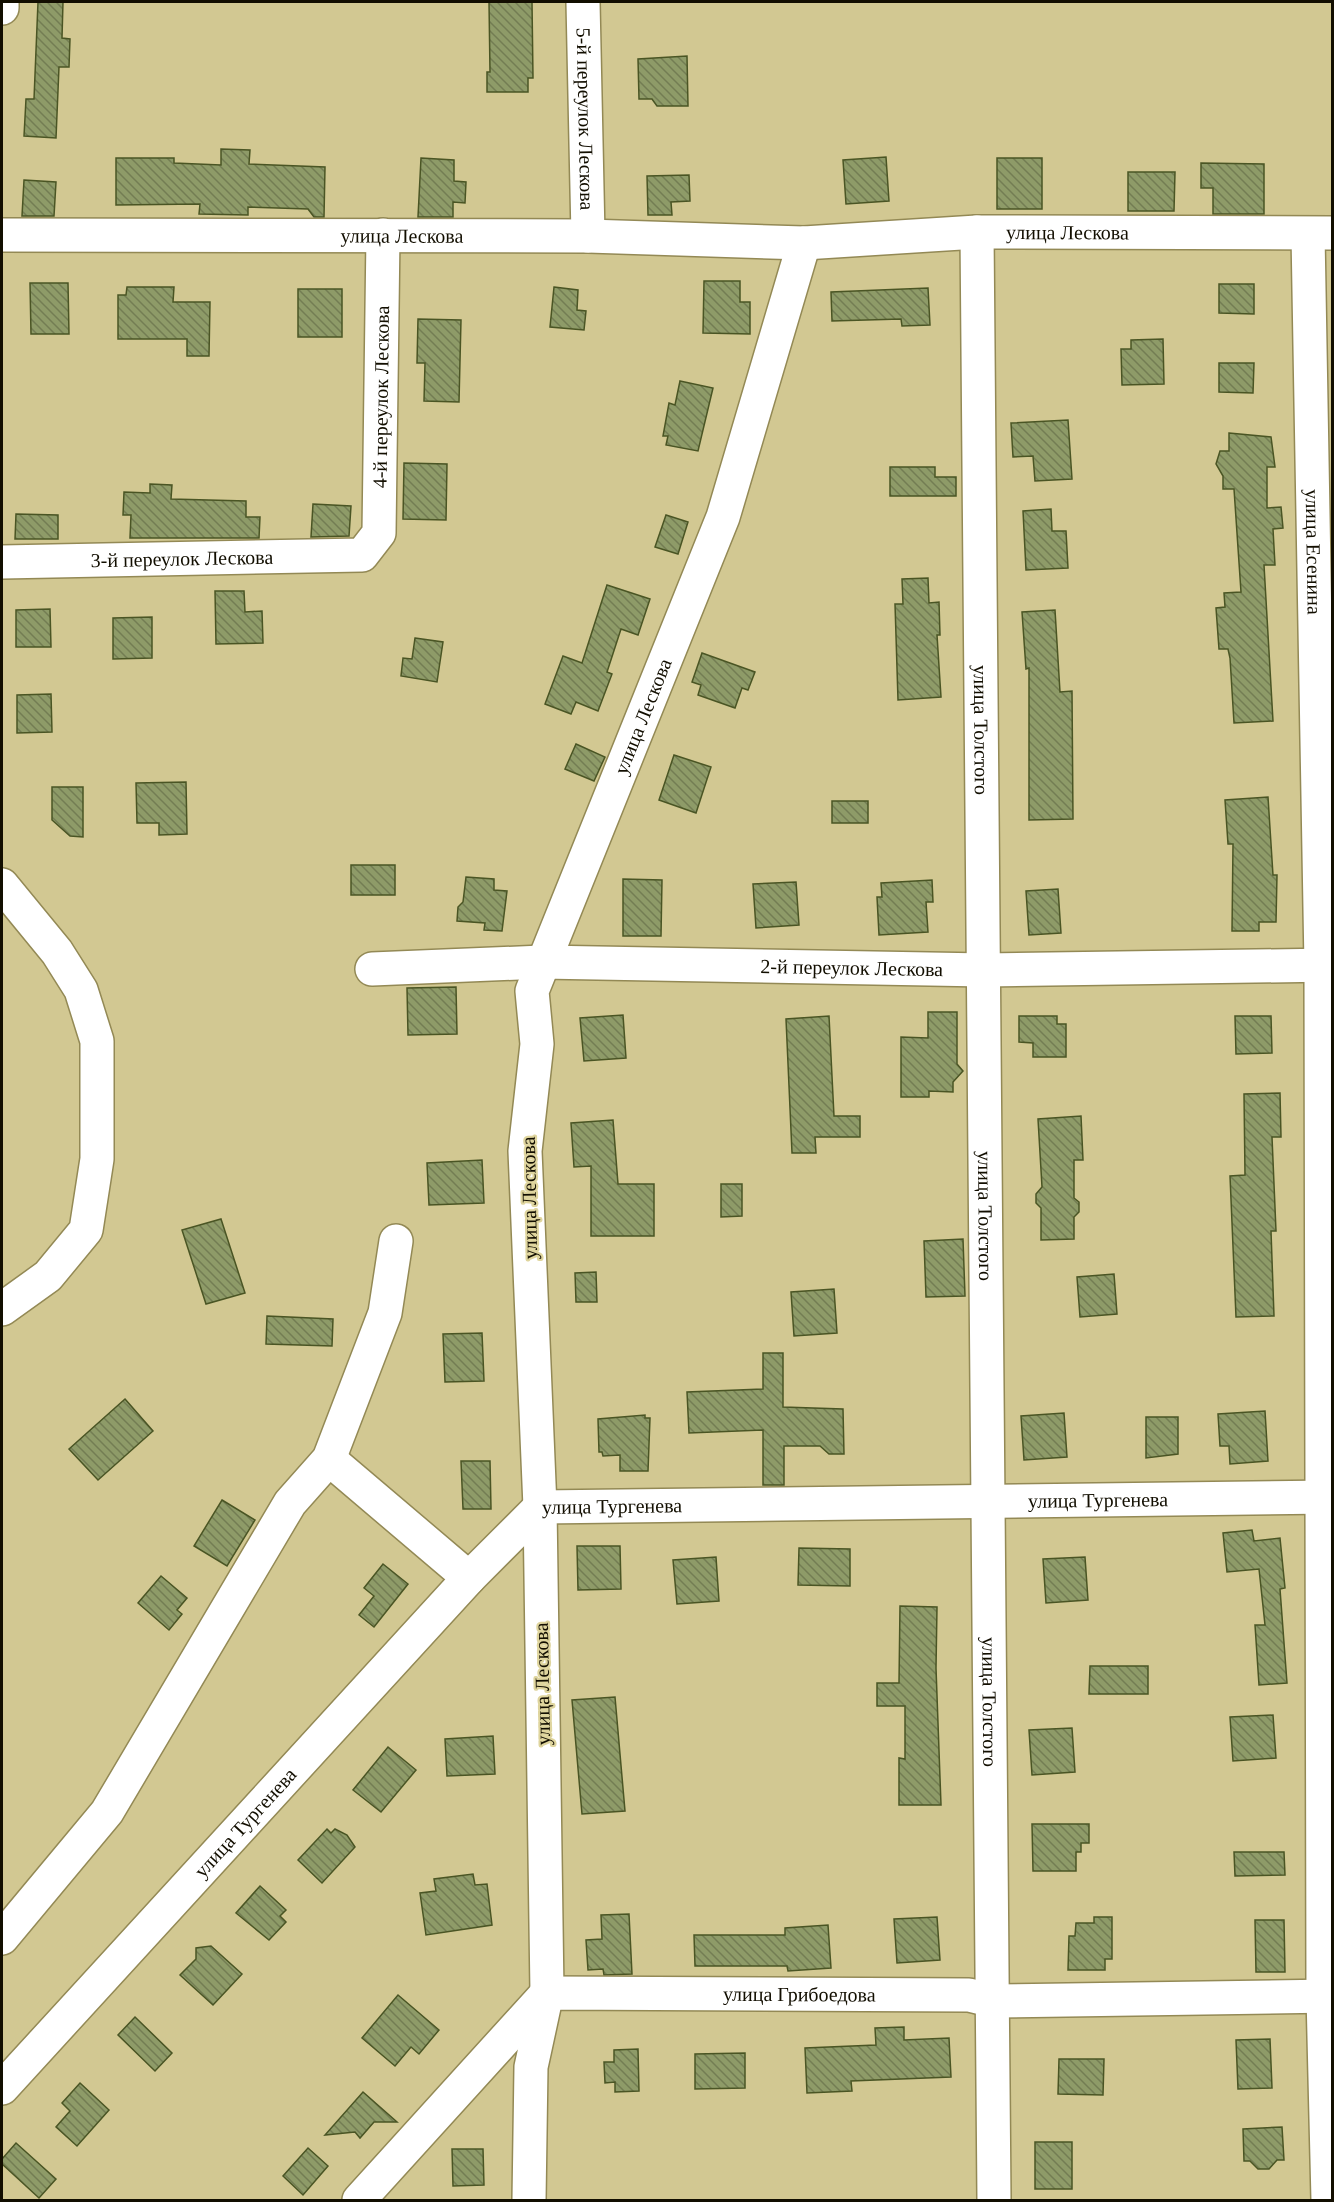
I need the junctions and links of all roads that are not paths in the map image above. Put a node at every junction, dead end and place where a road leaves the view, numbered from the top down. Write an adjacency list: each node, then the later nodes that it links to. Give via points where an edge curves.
1 (2, 2): 3 (street)
2 (583, 2): 8 (street, 5-й переулок Лескова)
3 (2, 8)
4 (978, 232): 5 (street, улица Лескова); 9 (street, улица Лескова); 16 (street, улица Толстого)
5 (1320, 234): 14 (street, улица Есенина)
6 (2, 235): 7 (street, улица Лескова)
7 (383, 235): 8 (street, улица Лескова); 10 (street, 4-й переулок Лескова, via 380,533)
8 (588, 236): 9 (street, улица Лескова)
9 (804, 243): 13 (street, улица Лескова, via 723,517)
10 (362, 555): 11 (street, 3-й переулок Лескова)
11 (2, 562)
12 (2, 885): 18 (street, via 57,952 81,990 97,1041 97,1159 87,1230 48,1276)
13 (542, 962): 15 (street, 2-й переулок Лескова); 16 (street, 2-й переулок Лескова); 22 (street, улица Лескова, via 532,991 537,1044 525,1151)
14 (1327, 965): 16 (street, 2-й переулок Лескова); 20 (street, улица Есенина)
15 (372, 969)
16 (985, 969): 21 (street, улица Толстого)
17 (396, 1241): 19 (street, via 385,1313)
18 (2, 1309)
19 (329, 1459): 23 (street); 24 (street, via 290,1503 107,1812)
20 (1327, 1497): 21 (street, улица Тургенева); 26 (street, улица Есенина)
21 (988, 1503): 22 (street, улица Тургенева); 27 (street, улица Толстого)
22 (540, 1507): 23 (street, улица Тургенева); 25 (street, улица Лескова)
23 (469, 1578): 28 (street, улица Тургенева)
24 (2, 1938)
25 (547, 1993): 27 (street, улица Грибоедова, via 969,1995); 29 (street); 30 (street, улица Лескова, via 531,2067)
26 (1328, 1996): 27 (street, улица Грибоедова); 32 (street, улица Есенина)
27 (994, 2001): 31 (street, улица Толстого)
28 (2, 2088)
29 (358, 2200)
30 (529, 2200)
31 (994, 2200)
32 (1328, 2200)

